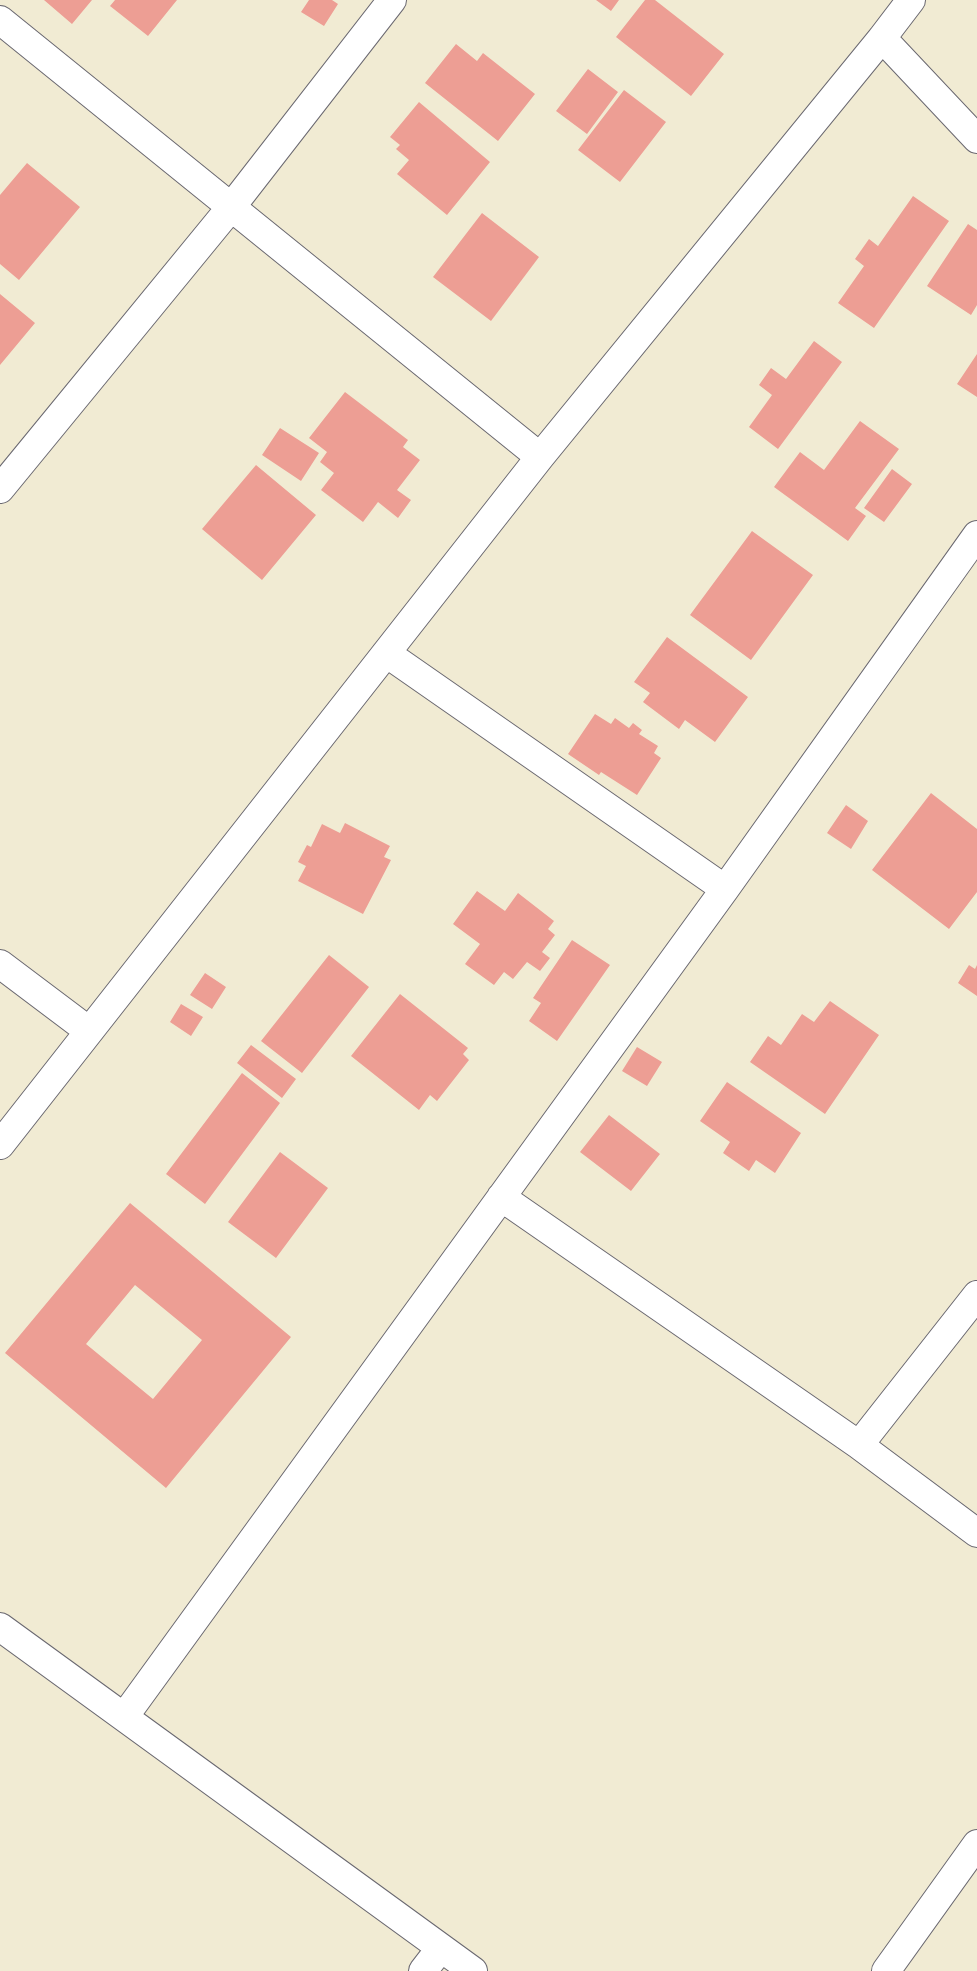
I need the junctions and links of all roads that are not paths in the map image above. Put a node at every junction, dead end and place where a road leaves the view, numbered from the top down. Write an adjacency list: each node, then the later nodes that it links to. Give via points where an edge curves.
1 (392, 0): 6 (street)
2 (910, 0): 4 (street)
3 (0, 20): 6 (street)
4 (882, 38): 5 (street); 7 (street)
5 (977, 139)
6 (232, 206): 7 (street); 8 (street)
7 (540, 457): 10 (street)
8 (0, 489)
9 (977, 535): 11 (street)
10 (386, 653): 11 (street); 13 (street)
11 (725, 889): 15 (street)
12 (0, 964): 13 (street)
13 (89, 1030): 14 (street)
14 (0, 1145)
15 (501, 1197): 17 (street); 20 (street)
16 (977, 1295): 17 (street)
17 (859, 1445): 18 (street)
18 (977, 1533)
19 (0, 1627): 20 (street)
20 (124, 1718): 22 (street)
21 (977, 1844): 25 (street)
22 (440, 1949): 23 (street); 24 (street)
23 (423, 1971)
24 (473, 1971)
25 (886, 1971)

